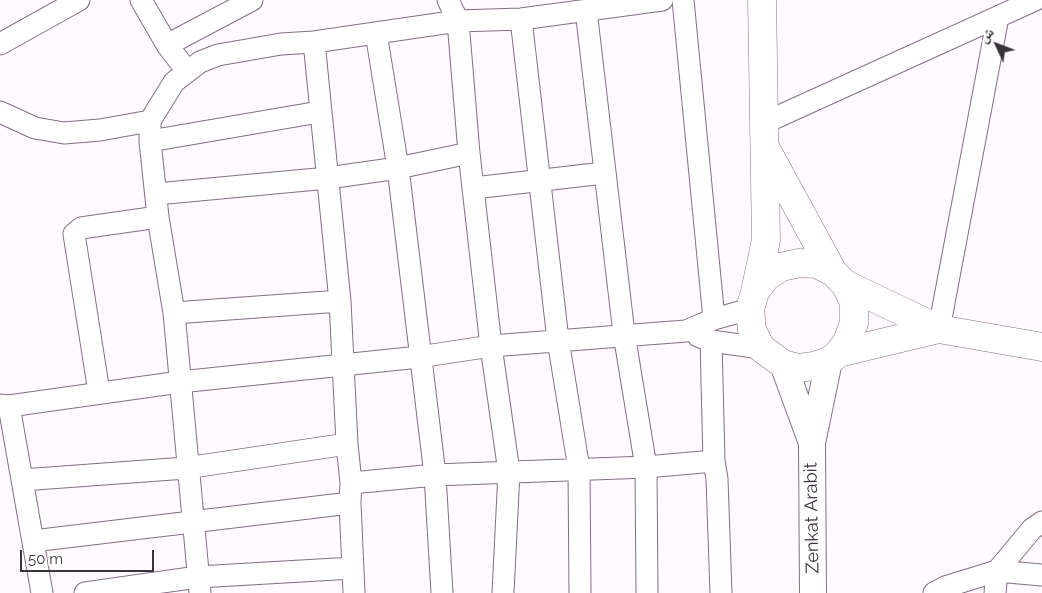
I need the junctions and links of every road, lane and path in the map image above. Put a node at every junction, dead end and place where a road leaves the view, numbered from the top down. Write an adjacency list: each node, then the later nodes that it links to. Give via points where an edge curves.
1 (79, 0): 15 (street)
2 (141, 0): 16 (street)
3 (252, 0): 16 (street)
4 (448, 0): 12 (street)
5 (655, 0): 9 (street)
6 (683, 0): 34 (street)
7 (762, 0): 21 (main road)
8 (1034, 0): 10 (street)
9 (586, 10): 11 (street); 24 (street)
10 (998, 17): 21 (street); 35 (street)
11 (521, 19): 12 (street); 26 (street)
12 (458, 21): 13 (street); 22 (street)
13 (376, 33): 14 (street); 23 (street)
14 (314, 42): 17 (street, via 218,55); 19 (street)
15 (0, 44)
16 (167, 45): 17 (street)
17 (186, 71): 20 (street, via 165,94)
18 (0, 112): 20 (street, via 35,128 64,134 100,130)
19 (320, 112): 20 (street); 25 (street)
20 (150, 131): 28 (street)
21 (764, 133): 30 (main road); 31 (main road, via 766,240)
22 (469, 153): 23 (street); 27 (street)
23 (398, 168): 25 (street); 43 (street)
24 (604, 173): 26 (street); 37 (street)
25 (328, 178): 28 (street); 32 (street)
26 (540, 180): 27 (street); 38 (street)
27 (474, 188): 40 (street)
28 (156, 194): 29 (street)
29 (158, 217): 33 (street); 48 (street, via 82,228 74,234)
30 (839, 278): 31 (main road, via 817,264 799,262 781,267 766,277); 35 (main road); 44 (main road, via 854,302 854,323 847,342)
31 (753, 300): 34 (street); 42 (main road, via 752,330)
32 (340, 301): 33 (street); 45 (street)
33 (174, 313): 47 (street)
34 (714, 319): 36 (street)
35 (939, 329): 41 (main road); 44 (main road)
36 (686, 331): 37 (street); 39 (street)
37 (624, 334): 38 (street); 53 (street)
38 (558, 340): 40 (street); 55 (street)
39 (712, 341): 42 (street); 52 (street)
40 (491, 346): 43 (street); 56 (street)
41 (1042, 347)
42 (761, 348): 46 (main road)
43 (419, 357): 45 (street); 57 (street)
44 (834, 357): 46 (main road, via 814,366 798,368); 50 (street)
45 (343, 364): 47 (street); 51 (street)
46 (783, 364): 50 (street)
47 (180, 382): 48 (street); 54 (street)
48 (99, 392): 49 (street)
49 (4, 405): 58 (street)
50 (812, 443): 75 (street, Zenkat Arabit)
51 (347, 444): 54 (street); 59 (street)
52 (714, 461): 53 (street); 74 (street)
53 (646, 467): 55 (street); 73 (street)
54 (186, 468): 58 (street); 60 (street)
55 (579, 469): 56 (street); 72 (street)
56 (509, 472): 57 (street); 71 (street)
57 (435, 475): 59 (street); 70 (street)
58 (22, 480): 62 (street)
59 (351, 493): 60 (street); 63 (street)
60 (192, 522): 62 (street); 66 (street)
61 (1042, 522): 64 (street, via 1032,529)
62 (33, 541): 67 (street)
63 (353, 568): 66 (street); 69 (street)
64 (997, 572): 65 (street); 76 (street, via 960,581); 77 (street)
65 (1042, 575)
66 (199, 585): 68 (street)
67 (42, 593)
68 (85, 593)
69 (354, 593)
70 (442, 593)
71 (503, 593)
72 (580, 593)
73 (647, 593)
74 (722, 593)
75 (813, 593)
76 (934, 593)
77 (995, 593)

